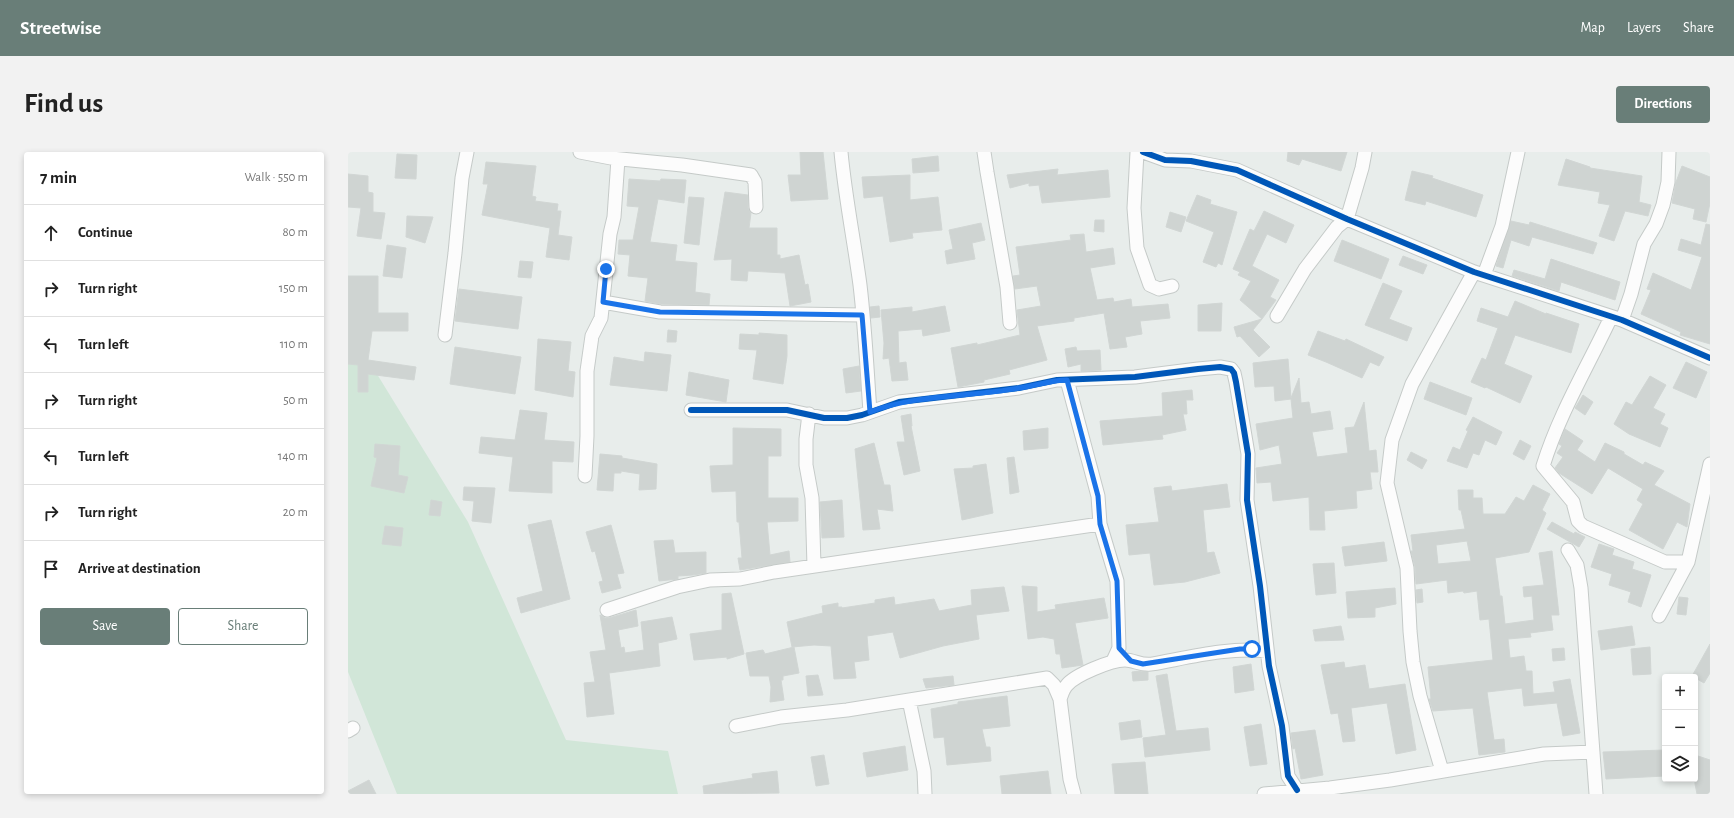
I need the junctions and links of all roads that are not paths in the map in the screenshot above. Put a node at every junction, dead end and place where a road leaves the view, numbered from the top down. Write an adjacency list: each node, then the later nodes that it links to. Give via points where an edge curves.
1 (467, 152): 20 (street)
2 (580, 152): 10 (street)
3 (841, 152): 16 (street)
4 (984, 152): 19 (street, via 1006,280)
5 (1137, 152): 14 (street, via 1134,208 1137,248 1150,284 1159,289)
6 (1143, 152): 12 (street, via 1165,160 1191,161 1237,170)
7 (1365, 152): 12 (street)
8 (1518, 152): 13 (street, via 1502,226)
9 (1669, 152): 18 (street, via 1668,182 1663,205 1656,224 1644,244 1631,294)
10 (618, 159): 11 (street, via 682,165 752,176 755,182); 15 (street, via 614,217)
11 (756, 207)
12 (1347, 219): 13 (street); 17 (street, via 1337,227 1305,269)
13 (1479, 273): 18 (street); 44 (street, via 1412,384 1392,440 1387,483 1407,568 1413,662)
14 (1172, 286)
15 (603, 302): 16 (street, via 660,312); 27 (street, via 601,318 592,336 587,371)
16 (862, 315): 24 (street)
17 (1277, 316)
18 (1617, 319): 21 (street); 30 (street, via 1567,405 1549,445 1543,466 1573,502 1578,521 1583,526 1665,562)
19 (1010, 323)
20 (444, 335)
21 (1710, 358)
22 (1067, 380): 24 (street, via 899,402); 28 (street, via 1098,496); 35 (street, via 1135,377 1220,367 1234,372 1248,454 1247,500)
23 (691, 410): 25 (street, via 787,410)
24 (870, 412): 25 (street, via 847,418 824,418)
25 (809, 414): 31 (street, via 806,465 812,498)
26 (1710, 464): 30 (street)
27 (585, 476)
28 (1100, 524): 31 (street); 34 (street, via 1117,581)
29 (1568, 550): 43 (street, via 1577,565 1581,588)
30 (1688, 562): 33 (street)
31 (814, 566): 32 (street, via 740,578 710,580)
32 (607, 610)
33 (1659, 616)
34 (1119, 648): 36 (street); 37 (street)
35 (1267, 651): 37 (street, via 1240,649 1150,664); 45 (street, via 1282,726)
36 (1113, 661): 37 (street); 38 (street)
37 (1131, 661)
38 (1067, 684): 39 (street); 40 (street)
39 (1054, 685): 40 (street); 41 (street, via 1047,678 1042,678)
40 (1060, 699): 49 (street)
41 (909, 700): 42 (street, via 780,717); 48 (street, via 924,771)
42 (736, 726)
43 (1593, 752): 44 (street, via 1544,754); 51 (street)
44 (1442, 771): 46 (street, via 1330,788)
45 (1288, 776): 46 (street); 47 (street)
46 (1297, 790): 47 (street)
47 (1278, 792): 50 (street)
48 (925, 794)
49 (1074, 794)
50 (1264, 794)
51 (1596, 794)

